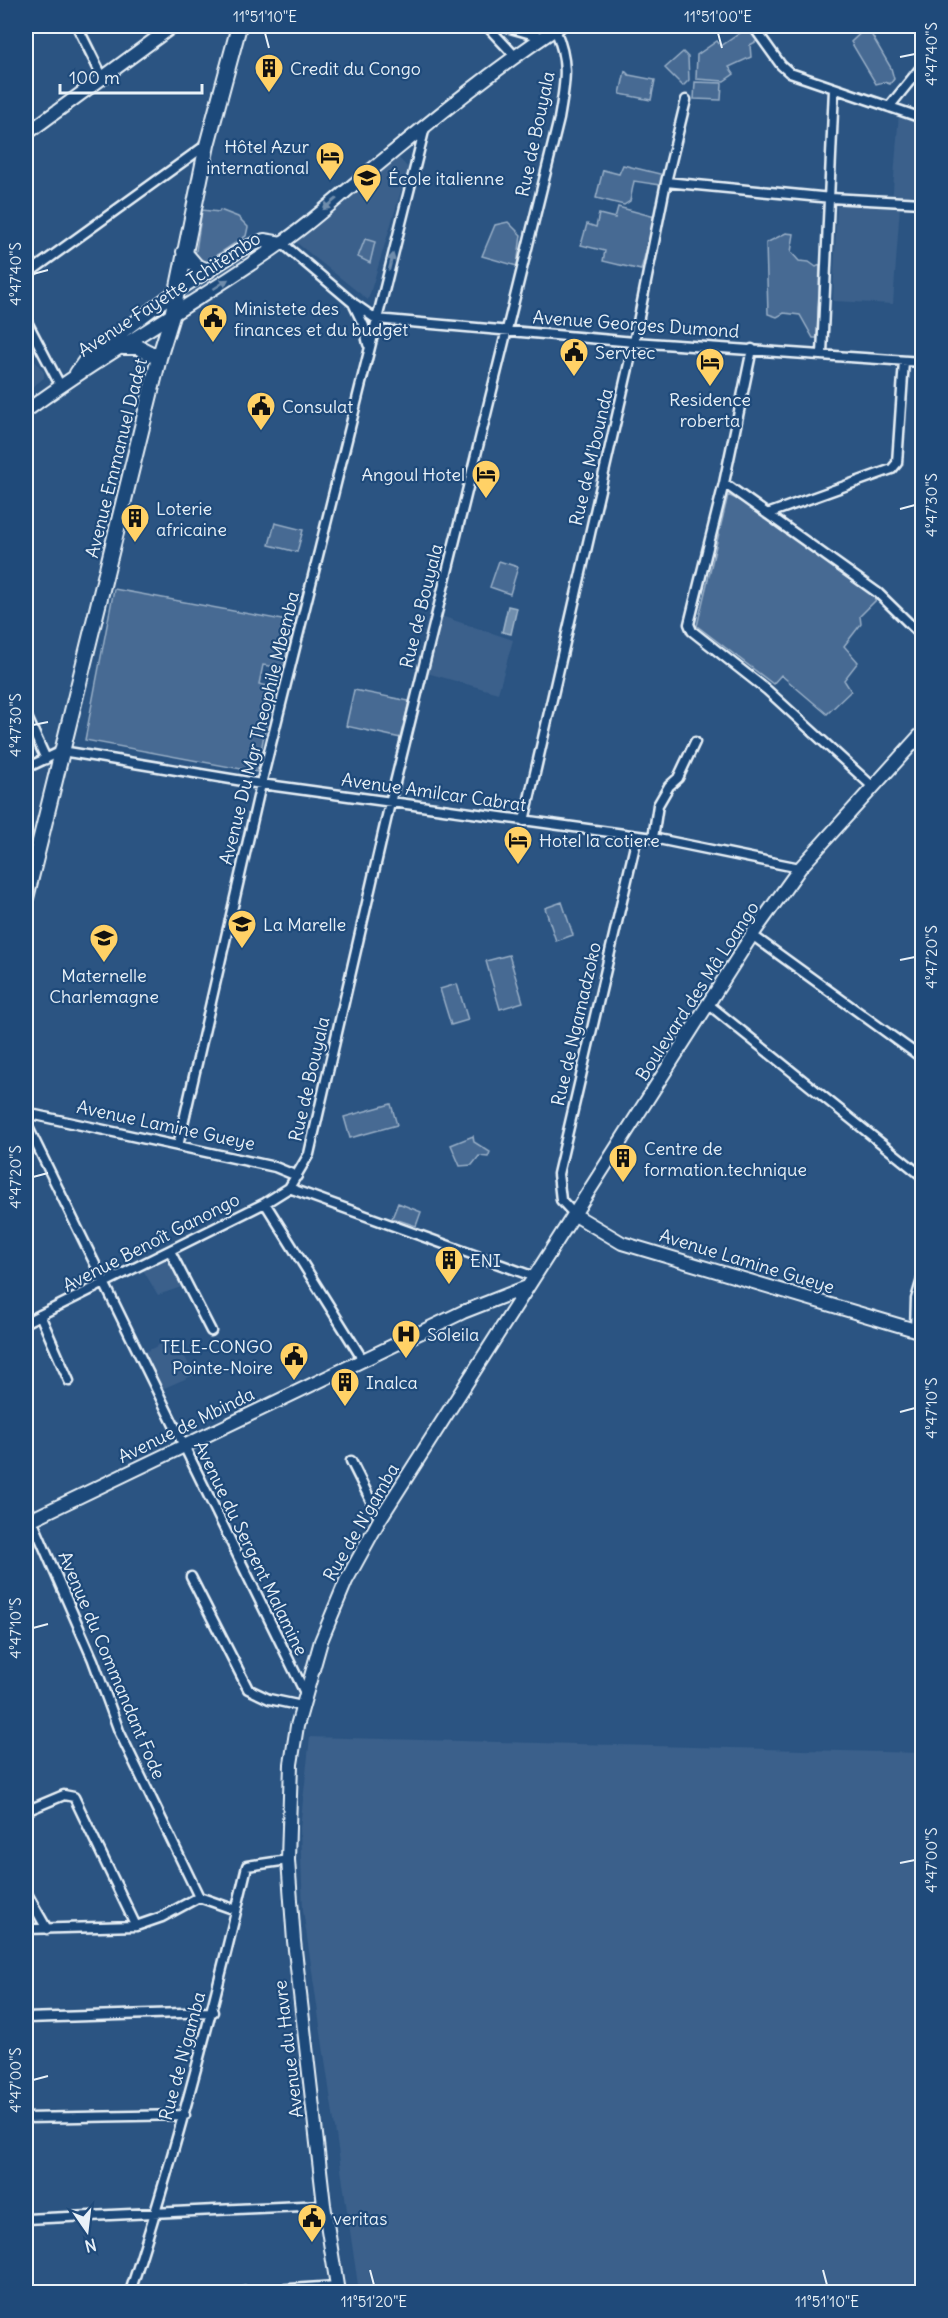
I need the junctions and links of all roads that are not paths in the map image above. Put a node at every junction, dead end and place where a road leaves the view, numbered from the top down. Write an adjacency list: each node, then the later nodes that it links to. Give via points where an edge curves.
1 (77, 26): 11 (street)
2 (173, 26): 11 (street)
3 (239, 26): 18 (main road, Avenue Emmanuel Dadet)
4 (487, 26): 9 (street)
5 (503, 26): 8 (street)
6 (753, 26): 12 (street, via 785,70)
7 (558, 27): 8 (street, Avenue Fayette Tchitembo); 31 (street, Rue de Bouyala, via 567,68 560,109)
8 (542, 37): 9 (street, Avenue Fayette Tchitembo)
9 (515, 56): 16 (street, Avenue Fayette Tchitembo)
10 (922, 66): 14 (street)
11 (102, 76): 17 (street)
12 (834, 88): 14 (street); 20 (street)
13 (686, 100): 19 (street, Rue de M'bounda)
14 (889, 107): 15 (street)
15 (922, 118)
16 (425, 127): 22 (street, Avenue Fayette Tchitembo, one-way to 22); 29 (street, one-way to 16)
17 (26, 134)
18 (207, 145): 23 (main road, Avenue Emmanuel Dadet); 25 (street)
19 (666, 182): 20 (street); 32 (street, Rue de M'bounda)
20 (831, 198): 21 (street); 36 (street)
21 (922, 203)
22 (282, 243): 24 (street, Avenue Fayette Tchitembo, via 254,243); 27 (street, Avenue Georges Dumond); 28 (street, Avenue Fayette Tchitembo, one-way to 22)
23 (183, 252): 24 (main road, via 196,266); 26 (main road, Avenue Emmanuel Dadet)
24 (208, 271): 26 (street, Avenue Fayette Tchitembo)
25 (26, 275)
26 (175, 292): 28 (main road, Avenue Emmanuel Dadet); 40 (street, Avenue Fayette Tchitembo, via 85,360)
27 (352, 303): 29 (street, Avenue Georges Dumond); 34 (street, Avenue Georges Dumond)
28 (172, 316): 33 (street, Avenue Fayette Tchitembo); 37 (main road, Avenue Emmanuel Dadet)
29 (376, 319): 31 (street, Avenue Georges Dumond); 34 (street, Avenue Du Mgr Theophile Mbemba)
30 (26, 320): 41 (street)
31 (506, 331): 32 (street, Avenue Georges Dumond); 54 (street, Rue de Bouyala)
32 (634, 342): 35 (street, Avenue Georges Dumond); 55 (street, Rue de M'bounda)
33 (123, 347): 37 (main road, via 138,347); 40 (street, Avenue Fayette Tchitembo)
34 (369, 347): 52 (street, Avenue Du Mgr Theophile Mbemba)
35 (753, 349): 36 (street, Avenue Georges Dumond); 43 (street)
36 (822, 354): 38 (street, Avenue Georges Dumond)
37 (159, 358): 49 (main road, Avenue Emmanuel Dadet)
38 (904, 360): 39 (street, Avenue Georges Dumond); 44 (street, via 897,463 892,470)
39 (922, 362)
40 (75, 374): 41 (street, Avenue Fayette Tchitembo)
41 (60, 386): 42 (street, Avenue Fayette Tchitembo)
42 (26, 411)
43 (724, 483): 44 (street); 53 (street, via 689,624 692,631 767,690)
44 (767, 514): 45 (street, via 878,593)
45 (922, 636)
46 (26, 715): 50 (street)
47 (922, 733): 53 (street, Boulevard des Mâ Loango)
48 (695, 742): 57 (street, via 678,778 658,805)
49 (62, 751): 50 (street); 52 (street, Avenue Amilcar Cabrat); 59 (main road, Avenue Emmanuel Dadet)
50 (46, 759): 51 (street)
51 (26, 768)
52 (261, 784): 54 (street, Avenue Amilcar Cabrat); 65 (street, Avenue Du Mgr Theophile Mbemba)
53 (872, 786): 58 (street, Boulevard des Mâ Loango)
54 (390, 803): 55 (street, Avenue Amilcar Cabrat); 66 (street, Rue de Bouyala, via 309,1154)
55 (524, 821): 56 (street, Avenue Amilcar Cabrat)
56 (637, 837): 57 (street, Avenue Amilcar Cabrat); 70 (street, Rue de Ngamadzoko, via 558,1174 561,1200)
57 (653, 838): 58 (street, Avenue Amilcar Cabrat)
58 (800, 868): 60 (street, Boulevard des Mâ Loango)
59 (26, 898)
60 (752, 935): 61 (street, Boulevard des Mâ Loango); 62 (street)
61 (708, 1004): 67 (street); 70 (street, Boulevard des Mâ Loango)
62 (922, 1058)
63 (26, 1113): 65 (street, Avenue Lamine Gueye)
64 (26, 1123): 74 (street, Avenue du Sergent Malamine)
65 (178, 1146): 66 (street, Avenue Lamine Gueye, via 275,1167)
66 (297, 1176): 68 (street, Rue de Bouyala)
67 (922, 1176)
68 (290, 1188): 69 (street, Avenue Benoît Ganongo); 72 (street)
69 (265, 1203): 71 (street, Avenue Benoît Ganongo); 80 (street)
70 (575, 1215): 72 (street, Boulevard des Mâ Loango); 78 (street, Avenue Lamine Gueye, via 622,1243)
71 (170, 1251): 74 (street, Avenue Benoît Ganongo); 79 (street)
72 (536, 1277): 75 (street, Boulevard des Mâ Loango)
73 (922, 1280): 78 (street, via 916,1299)
74 (104, 1284): 76 (street, Avenue Benoît Ganongo); 82 (street, Avenue du Sergent Malamine)
75 (527, 1287): 80 (street, Avenue de Mbinda, via 463,1312); 85 (street, Rue de N'gamba)
76 (40, 1315): 77 (street, Avenue Benoît Ganongo); 81 (street)
77 (26, 1322)
78 (915, 1330)
79 (211, 1331)
80 (363, 1360): 82 (street, Avenue de Mbinda)
81 (69, 1381)
82 (182, 1446): 86 (street, Avenue de Mbinda); 88 (street, Avenue du Sergent Malamine)
83 (351, 1461): 85 (street)
84 (26, 1506): 86 (street, Avenue du Commandant Fode)
85 (380, 1519): 88 (street, Rue de N'gamba, via 332,1612)
86 (29, 1521): 94 (street, Avenue du Commandant Fode, via 93,1660 119,1731)
87 (191, 1577): 88 (street, via 248,1689 269,1699)
88 (304, 1701): 90 (street, Rue de N'gamba, via 291,1764)
89 (26, 1800): 91 (street)
90 (290, 1801): 92 (street, Avenue du Havre)
91 (28, 1810): 96 (street, via 64,1795 74,1797)
92 (288, 1860): 95 (street, Rue de N'gamba, via 247,1866); 103 (street, Avenue du Havre)
93 (26, 1892): 98 (street)
94 (199, 1897): 95 (street); 96 (street)
95 (236, 1910): 99 (street, Rue de N'gamba)
96 (136, 1926): 98 (street)
97 (26, 1929): 98 (street)
98 (47, 1929)
99 (213, 2012): 100 (street); 101 (street, Rue de N'gamba)
100 (26, 2018)
101 (185, 2115): 102 (street); 104 (street, Rue de N'gamba)
102 (26, 2118)
103 (324, 2205): 104 (street); 106 (street, Avenue du Havre)
104 (156, 2212): 105 (street); 107 (street, Rue de N'gamba)
105 (26, 2219)
106 (337, 2289): 108 (street)
107 (130, 2292)
108 (244, 2292)

